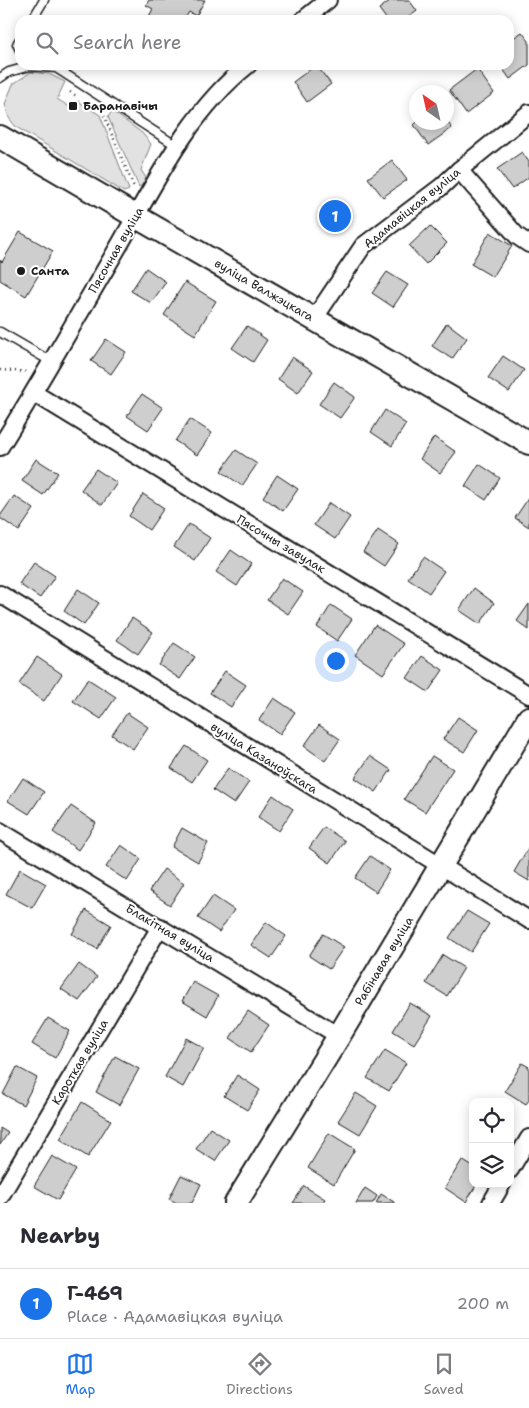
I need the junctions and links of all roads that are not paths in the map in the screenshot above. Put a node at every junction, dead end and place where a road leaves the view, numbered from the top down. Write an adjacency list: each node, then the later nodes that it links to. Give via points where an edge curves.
1 (44, 0): 3 (lane)
2 (328, 0): 4 (street)
3 (35, 15)
4 (309, 15)
5 (16, 70): 8 (lane)
6 (59, 70): 11 (lane)
7 (243, 70): 11 (street, Пясочная вуліца, via 217,94)
8 (0, 78)
9 (529, 113): 12 (street, Адамавіцкая вуліца)
10 (0, 136): 13 (street, вуліца Валжэцкага)
11 (176, 146): 13 (street, Пясочная вуліца)
12 (459, 170): 14 (street, via 517,236); 15 (street, Адамавіцкая вуліца, via 441,188 364,246)
13 (139, 211): 15 (street, вуліца Валжэцкага); 17 (street, Пясочная вуліца)
14 (529, 244)
15 (314, 319): 19 (street, вуліца Валжэцкага)
16 (0, 332): 17 (lane)
17 (48, 368): 18 (street, Пясочная вуліца)
18 (34, 393): 20 (street, Пясочная вуліца); 22 (street, Пясочны завулак)
19 (529, 443)
20 (0, 447)
21 (0, 594): 25 (street, вуліца Казаноўскага)
22 (529, 695)
23 (529, 718): 25 (street, Рабінавая вуліца)
24 (0, 831): 27 (street, Блакітная вуліца)
25 (440, 866): 26 (street, вуліца Казаноўскага); 28 (street, Рабінавая вуліца)
26 (529, 920)
27 (160, 927): 28 (street, Блакітная вуліца); 32 (street, Кароткая вуліца)
28 (339, 1036): 33 (street, Рабінавая вуліца)
29 (529, 1138): 30 (street)
30 (514, 1163)
31 (500, 1188): 34 (street)
32 (0, 1196)
33 (236, 1203)
34 (491, 1203)

